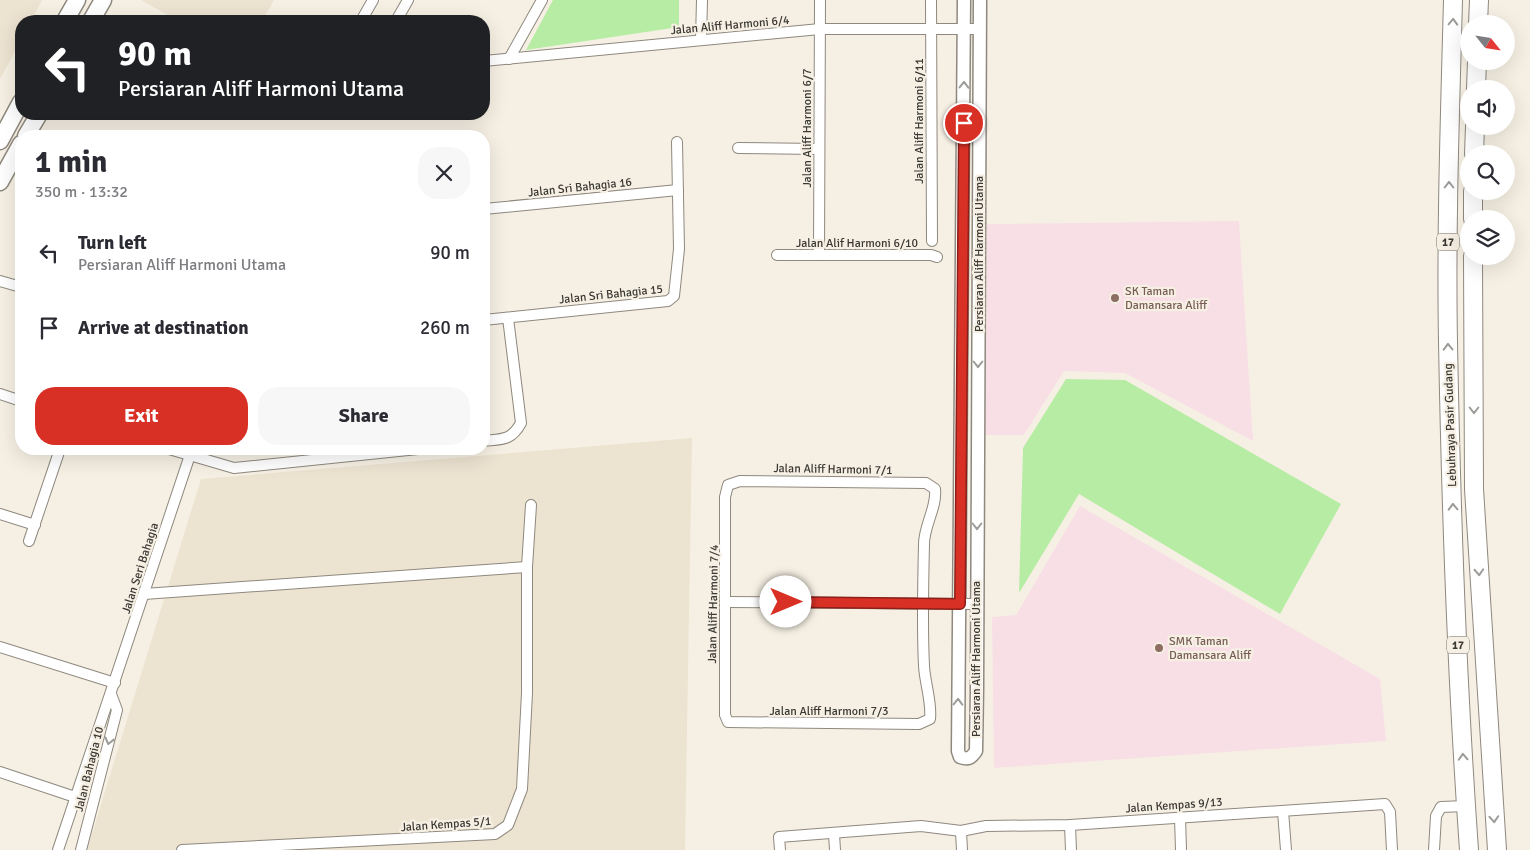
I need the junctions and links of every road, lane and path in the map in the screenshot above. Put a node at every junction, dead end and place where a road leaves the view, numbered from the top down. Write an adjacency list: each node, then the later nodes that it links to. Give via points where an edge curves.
1 (77, 0): 13 (main road)
2 (103, 0): 14 (main road)
3 (372, 0): 15 (street)
4 (408, 0): 16 (street)
5 (542, 0): 23 (street)
6 (702, 0): 22 (street)
7 (820, 0): 19 (street, Jalan Aliff Harmoni 6/7)
8 (931, 0): 18 (street, Jalan Aliff Harmoni 6/11)
9 (964, 0): 20 (street, Persiaran Aliff Harmoni Utama)
10 (980, 0): 21 (street, Persiaran Aliff Harmoni Utama)
11 (1453, 0): 67 (highway, Lebuhraya Pasir Gudang / 17, one-way to 11, via 1448,340)
12 (1479, 0): 17 (highway)
13 (68, 15)
14 (94, 15)
15 (364, 15)
16 (399, 15)
17 (1478, 15)
18 (930, 27): 19 (street, Jalan Aliff Harmoni 6/4); 20 (street, Jalan Aliff Harmoni 6/4); 34 (street, Jalan Aliff Harmoni 6/11)
19 (820, 29): 22 (street, Jalan Aliff Harmoni 6/4); 29 (street, Jalan Aliff Harmoni 6/7)
20 (964, 29): 21 (street, Jalan Aliff Harmoni 6/4); 59 (street, Persiaran Aliff Harmoni Utama, one-way to 20)
21 (980, 29): 60 (street, Persiaran Aliff Harmoni Utama, one-way to 60)
22 (701, 39): 23 (street, Jalan Aliff Harmoni 6/4)
23 (509, 59): 24 (street, Jalan Aliff Harmoni 6/4)
24 (490, 61)
25 (15, 113): 26 (main road)
26 (0, 141)
27 (677, 142): 32 (street, Jalan Sri Bahagia 15)
28 (738, 148): 29 (street)
29 (819, 149): 36 (street, Jalan Aliff Harmoni 6/7)
30 (15, 155): 31 (main road)
31 (0, 182)
32 (678, 190): 33 (street, Jalan Sri Bahagia 16); 41 (street, Jalan Sri Bahagia 15, via 680,249 674,296 668,301)
33 (490, 208)
34 (932, 241)
35 (777, 255): 36 (street, Jalan Alif Harmoni 6/10)
36 (819, 255): 37 (street, Jalan Alif Harmoni 6/10)
37 (938, 257)
38 (1473, 265): 85 (highway, Lebuhraya Pasir Gudang / 17, one-way to 85, via 1474,489)
39 (0, 280): 40 (street)
40 (15, 285)
41 (508, 318): 42 (street, Jalan Sri Bahagia 15); 45 (street, via 521,423 515,434)
42 (490, 320)
43 (0, 394): 44 (street)
44 (15, 399)
45 (490, 441)
46 (58, 455): 53 (street)
47 (190, 455): 56 (street, Jalan Seri Bahagia)
48 (199, 455): 49 (street, via 234,468)
49 (360, 455)
50 (728, 486): 57 (street, Jalan Aliff Harmoni 7/4, via 725,497); 58 (street, Jalan Aliff Harmoni 7/1, via 740,481 926,483 935,489 936,500 924,542)
51 (531, 505): 55 (street, Jalan Kempas 5/1)
52 (0, 514): 53 (street)
53 (35, 525): 54 (street)
54 (29, 541)
55 (527, 566): 56 (street); 75 (street, Jalan Kempas 5/1, via 522,789 514,813 502,831 495,834)
56 (144, 594): 62 (street, Jalan Seri Bahagia)
57 (727, 602): 58 (street); 64 (street, Jalan Aliff Harmoni 7/4, via 725,715)
58 (924, 603): 59 (street); 64 (street, Jalan Aliff Harmoni 7/3, via 924,664 930,719 919,724)
59 (960, 604): 60 (street); 60 (street, Persiaran Aliff Harmoni Utama, one-way to 59, via 976,751 967,759 960,757 958,751)
60 (977, 604)
61 (0, 647): 62 (street)
62 (115, 684): 63 (street, Jalan Seri Bahagia)
63 (112, 694): 66 (street, Jalan Seri Bahagia); 74 (street, Jalan Bahagia 10, one-way to 74, via 117,710)
64 (728, 722)
65 (0, 772): 66 (street)
66 (75, 797): 73 (street, Jalan Seri Bahagia)
67 (1466, 806): 83 (street, via 1441,808 1436,816); 84 (highway, Lebuhraya Pasir Gudang / 17)
68 (1284, 811): 69 (street, Jalan Kempas 9/13); 81 (street); 82 (street, Jalan Kempas 9/13, via 1385,804 1389,807)
69 (1180, 817): 70 (street, Jalan Kempas 9/13); 80 (street)
70 (1070, 825): 71 (street, Jalan Kempas 9/13, via 986,826); 79 (street)
71 (961, 831): 72 (street, Jalan Kempas 9/13, via 921,826); 78 (street)
72 (834, 834): 76 (street, Jalan Kempas 9/13, via 779,837); 77 (street)
73 (58, 850)
74 (81, 850)
75 (182, 850)
76 (780, 850)
77 (835, 850)
78 (962, 850)
79 (1071, 850)
80 (1181, 850)
81 (1286, 850)
82 (1392, 850)
83 (1434, 850)
84 (1469, 850)
85 (1496, 850)

